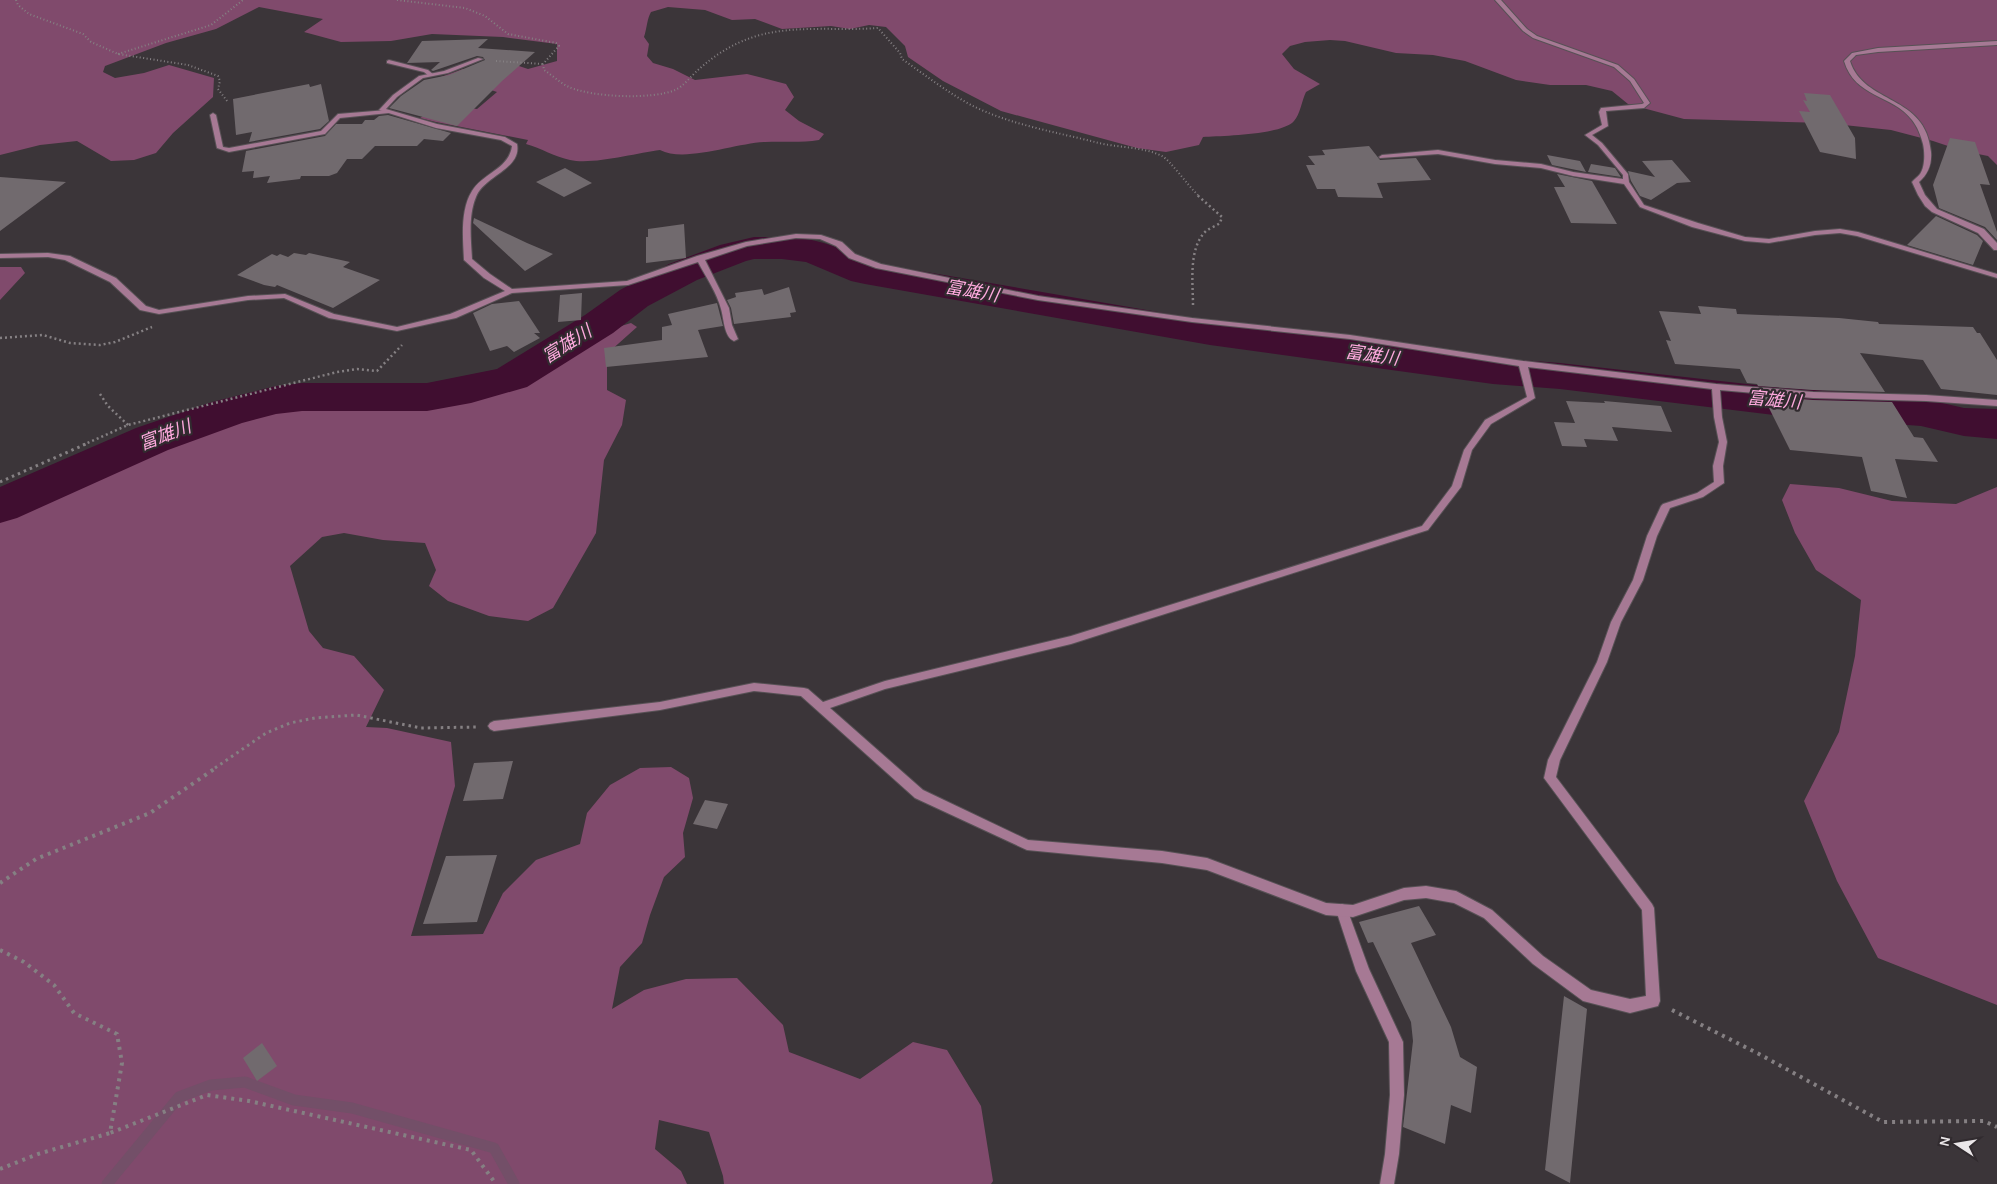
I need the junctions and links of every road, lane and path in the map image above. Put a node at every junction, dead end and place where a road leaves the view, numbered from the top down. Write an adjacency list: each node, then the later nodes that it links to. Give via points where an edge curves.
1 (16, 0): 6 (path, via 29,14 83,34 91,42)
2 (243, 0): 6 (path, via 211,25)
3 (397, 0): 9 (path, via 465,8 485,16 508,34 556,43 558,45)
4 (1498, 0): 15 (street, via 1529,34 1610,63 1632,80 1647,103 1644,106 1603,109 1605,126 1588,135 1600,144 1626,175)
5 (1997, 43): 16 (street, via 1878,50 1854,54 1847,61 1848,70 1856,80 1910,114 1918,124 1928,148 1924,174 1915,182 1926,205 1982,232)
6 (118, 54): 11 (path, via 181,64 218,76 218,88)
7 (480, 59): 9 (path); 10 (street)
8 (389, 62): 10 (street)
9 (543, 64): 22 (path, via 544,70 557,80 579,90 626,97 652,96 676,90 716,54 761,34 788,30 878,28 900,52 902,59 973,106 1012,121 1164,157 1186,184 1222,217 1220,223 1207,230 1198,242)
10 (431, 75): 12 (street, via 407,86 382,110)
11 (227, 101)
12 (387, 112): 13 (street, via 338,116 323,133 229,150 220,148); 20 (street, via 436,126 503,138 515,145 509,162 474,191 466,241 468,260)
13 (213, 115)
14 (1382, 157): 15 (street, via 1438,152)
15 (1626, 182): 19 (street, via 1642,206 1745,239 1768,241 1840,231)
16 (1997, 248)
17 (0, 256): 21 (street, via 67,258 113,280 143,308)
18 (700, 258): 20 (street, via 628,282); 22 (street, via 772,238 821,237 839,244 852,256 879,266 1038,298); 25 (street, via 725,308)
19 (1997, 276)
20 (511, 291): 23 (street, via 453,316)
21 (166, 311): 23 (street, via 248,298 285,296 332,316 397,329); 24 (path, via 161,322 147,330 100,345 70,343 43,335)
22 (1192, 320): 26 (street, via 1350,337)
23 (417, 325): 30 (path, via 377,371 357,369 314,376)
24 (0, 338)
25 (734, 339)
26 (1523, 367): 27 (street); 32 (street, via 1530,398 1488,422 1468,450 1456,487 1425,528 1072,640 885,685)
27 (1716, 387): 29 (street); 37 (street, via 1723,442 1718,482 1700,495 1666,506 1602,662 1554,760 1550,778 1648,908)
28 (100, 394): 30 (path)
29 (1997, 403)
30 (128, 425): 31 (path)
31 (0, 482)
32 (821, 707): 33 (street, via 804,692 754,688 660,706); 35 (street, via 919,794 1027,845 1207,864 1326,909)
33 (494, 726): 34 (path, via 420,728 356,714 290,724 266,733 150,813 36,859)
34 (0, 883)
35 (1342, 910): 37 (street, via 1353,911 1426,892 1456,897 1488,914 1538,960 1588,996 1630,1006); 42 (street, via 1363,971 1396,1042 1397,1095)
36 (0, 950): 39 (path, via 24,962 54,985 74,1013 116,1034 122,1063)
37 (1654, 1001): 38 (path, via 1883,1122 1984,1122)
38 (1997, 1127)
39 (110, 1133): 40 (path); 41 (path, via 206,1095 249,1101 471,1150)
40 (0, 1169)
41 (496, 1184)
42 (1387, 1184)

